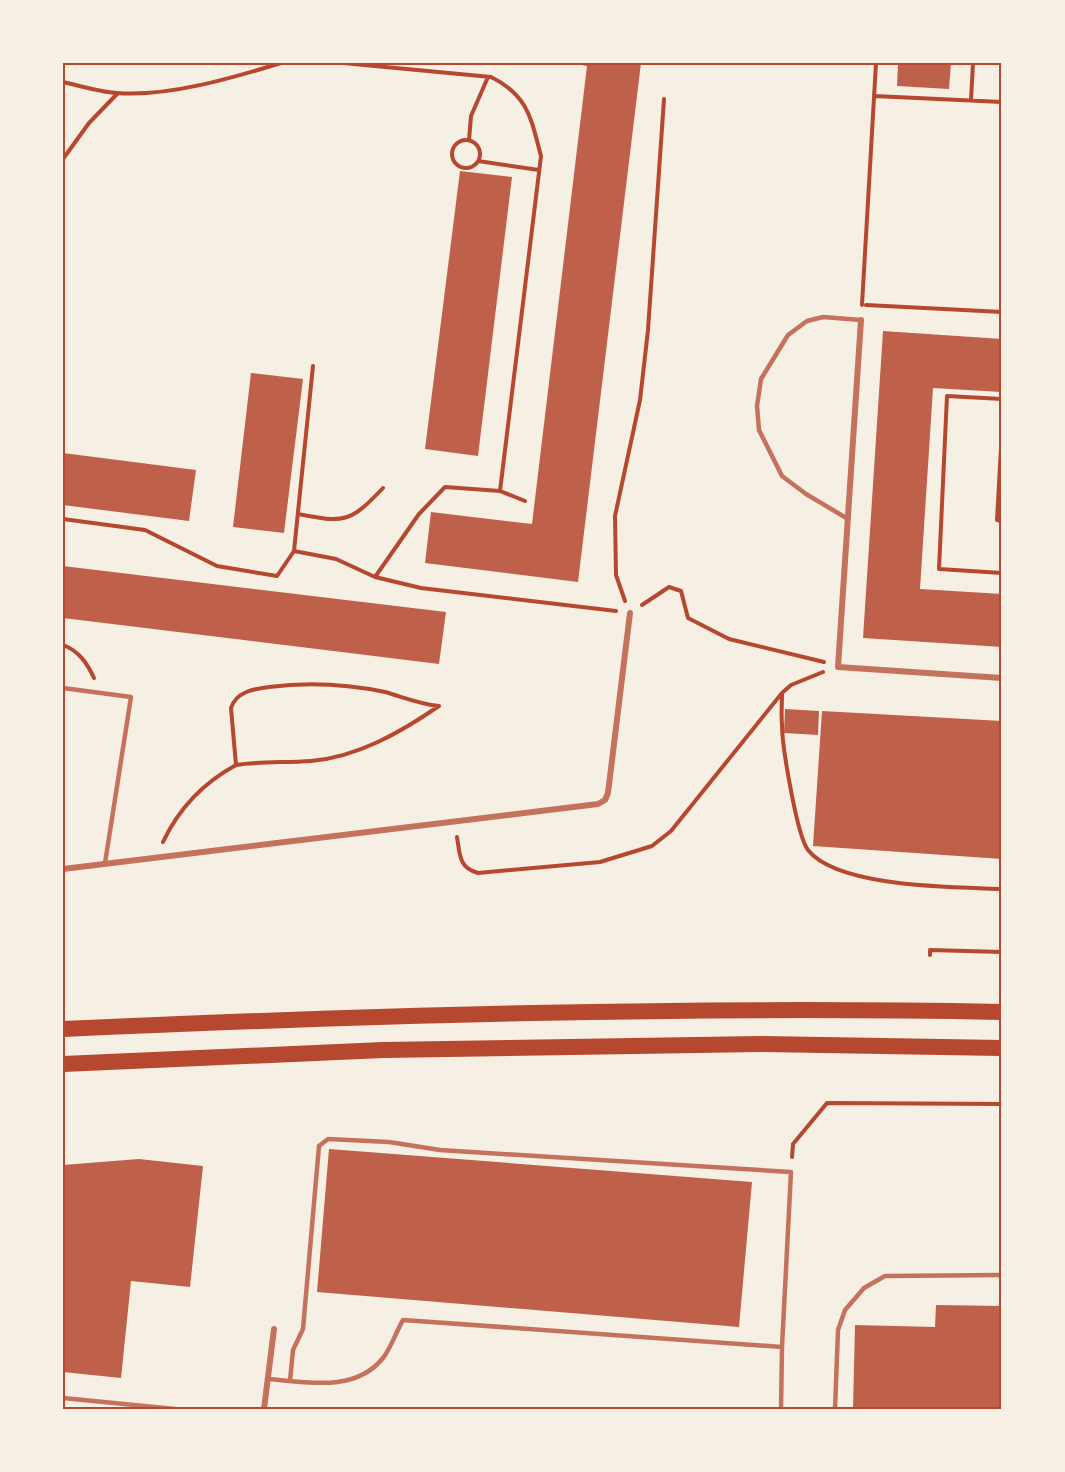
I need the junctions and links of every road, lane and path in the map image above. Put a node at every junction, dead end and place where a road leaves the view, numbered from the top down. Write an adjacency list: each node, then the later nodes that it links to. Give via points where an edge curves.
1 (281, 63): 7 (path, via 188,86)
2 (343, 63): 5 (path)
3 (876, 63): 8 (path)
4 (973, 63): 10 (path)
5 (488, 77): 12 (path, via 471,116); 15 (path, via 520,96 532,120 541,156)
6 (63, 82): 7 (path)
7 (118, 93): 13 (path, via 89,123)
8 (874, 96): 10 (path); 16 (path)
9 (664, 99): 32 (path, via 640,400 615,516 616,575)
10 (971, 100): 11 (path)
11 (1002, 102)
12 (469, 140): 14 (path, via 478,148); 14 (path, via 456,145 454,159 466,168)
13 (63, 159)
14 (477, 161): 15 (path)
15 (539, 170): 23 (path)
16 (862, 304): 17 (path); 18 (path)
17 (1002, 312)
18 (861, 320): 27 (street); 27 (lane, via 823,316 807,321 788,335 761,379 757,406 759,430 782,476)
19 (313, 366): 25 (path)
20 (1002, 399): 30 (path, via 947,396 939,569)
21 (1002, 430): 28 (path, via 997,520)
22 (383, 488): 25 (path, via 348,518 335,521)
23 (500, 491): 24 (path); 31 (path, via 445,487 419,514)
24 (525, 501)
25 (298, 514): 29 (path)
26 (63, 519): 29 (path, via 145,530 217,566 277,576)
27 (848, 519): 34 (street)
28 (1002, 521)
29 (294, 551): 31 (path, via 336,559)
30 (1002, 573)
31 (375, 577): 32 (path, via 421,588)
32 (630, 613): 34 (path, via 669,587 681,591 688,618 710,630 743,644 804,655); 40 (street, via 605,800)
33 (63, 645): 37 (path, via 85,660)
34 (838, 666): 35 (street); 38 (path, via 791,685)
35 (1002, 678)
36 (63, 688): 37 (lane)
37 (101, 693): 42 (lane, via 131,697)
38 (782, 693): 40 (path, via 671,831 652,846 600,862 478,873 467,870 461,862); 44 (path, via 784,741 801,834 808,851 835,868 875,880)
39 (236, 765): 39 (path, via 313,761 373,745 439,706 322,682 261,688 233,700); 41 (path, via 184,806)
40 (455, 822): 41 (street)
41 (155, 858): 42 (street)
42 (105, 863): 43 (street)
43 (63, 868)
44 (1002, 889)
45 (1002, 952): 46 (path, via 930,950)
46 (930, 955)
47 (1002, 1012): 48 (highway, via 762,1009 406,1014)
48 (63, 1029)
49 (1002, 1048): 50 (highway, via 760,1044 383,1050)
50 (63, 1064)
51 (1002, 1104): 52 (path, via 827,1103 793,1144)
52 (791, 1172): 55 (lane); 57 (lane, via 440,1150 328,1139 320,1146 303,1329 293,1350)
53 (1002, 1275): 62 (lane, via 885,1276 864,1288 845,1310 838,1330)
54 (274, 1329): 56 (street)
55 (782, 1347): 57 (lane, via 403,1320 383,1358 359,1378 326,1383); 61 (lane)
56 (268, 1379): 57 (lane); 60 (street)
57 (290, 1380)
58 (63, 1398): 59 (lane)
59 (176, 1409)
60 (264, 1409)
61 (781, 1409)
62 (835, 1409)

